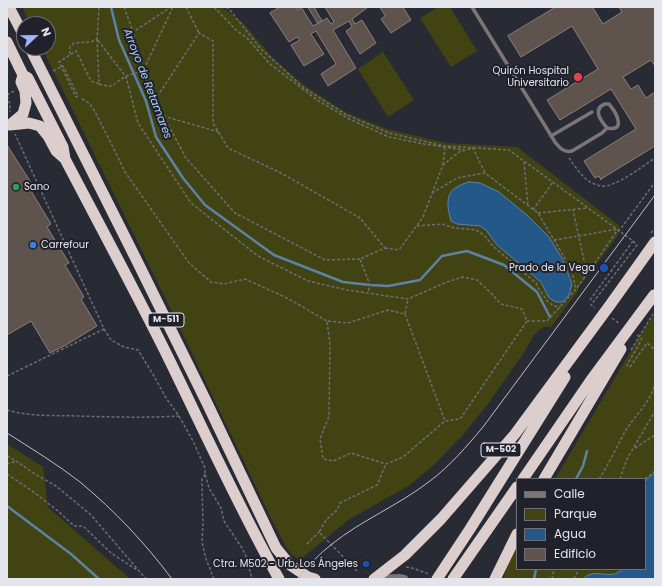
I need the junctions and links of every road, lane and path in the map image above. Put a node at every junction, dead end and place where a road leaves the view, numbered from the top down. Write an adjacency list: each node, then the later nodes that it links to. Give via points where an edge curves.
1 (9, 7): 9 (highway)
2 (99, 7): 12 (path)
3 (124, 7): 10 (path)
4 (172, 7): 10 (path); 17 (path)
5 (186, 7): 11 (path)
6 (214, 7): 30 (path, via 270,64 317,100 349,119 389,137)
7 (226, 7): 31 (path, via 260,48 304,88 345,114 389,133 444,146)
8 (472, 7): 29 (lane)
9 (16, 21)
10 (133, 32): 17 (path)
11 (200, 33): 23 (path); 28 (path, via 213,41 213,123)
12 (97, 40): 14 (path, via 74,43 70,47); 19 (path); 20 (path)
13 (7, 42): 18 (highway, M-511)
14 (70, 54): 16 (path, via 59,62 76,97 78,96); 20 (path, via 76,51 91,81)
15 (34, 56): 108 (highway, M-511, via 187,362 276,548 290,565)
16 (63, 66)
17 (143, 71): 19 (path); 23 (path)
18 (23, 75): 26 (highway, via 26,103 23,114); 35 (highway, M-511, via 28,78 59,140)
19 (126, 77): 20 (path, via 109,87); 60 (path, via 138,123 191,203 258,256 308,281)
20 (99, 84)
21 (7, 96): 26 (path, via 10,104)
22 (82, 98): 69 (path, via 94,110 125,172 189,263 211,282 224,284 245,279 287,298)
23 (155, 100): 25 (path)
24 (592, 112): 29 (lane)
25 (164, 116): 28 (path); 55 (path, via 186,158 235,213 324,260)
26 (10, 125): 35 (highway, via 29,123 40,126 56,151); 72 (path)
27 (607, 128): 27 (lane, via 616,128 618,120 612,108 605,104 601,105 598,111); 33 (lane, via 570,152)
28 (219, 132): 54 (path, via 228,148 281,173 360,218)
29 (551, 136): 33 (lane)
30 (445, 148): 32 (path); 37 (path)
31 (473, 148): 32 (path); 36 (path, via 509,150); 38 (path)
32 (464, 150): 37 (path)
33 (563, 150): 34 (path, via 586,179 601,186 617,182)
34 (655, 158)
35 (65, 159): 107 (highway, M-511, via 164,348 252,532)
36 (524, 161): 39 (path); 42 (path)
37 (443, 165): 41 (path)
38 (485, 173): 41 (path, via 457,178); 42 (path)
39 (553, 182): 43 (path); 44 (path)
40 (655, 182): 49 (path)
41 (432, 194): 47 (path)
42 (528, 206): 44 (path)
43 (588, 208): 45 (path); 48 (path)
44 (533, 210): 46 (path)
45 (573, 210): 46 (path); 50 (path)
46 (538, 213): 51 (path)
47 (417, 226): 54 (path, via 399,250); 65 (path, via 442,224 476,230 536,282 548,302)
48 (617, 229): 49 (path); 50 (path)
49 (619, 231): 52 (path); 56 (path)
50 (579, 236): 51 (path); 57 (path)
51 (554, 240): 58 (path)
52 (633, 241): 63 (path); 66 (path, via 636,245 591,305)
53 (655, 242): 64 (highway, M-502)
54 (385, 248): 55 (path)
55 (360, 259): 60 (path, via 370,285)
56 (595, 263): 57 (path); 59 (path)
57 (585, 265): 58 (path)
58 (570, 268): 59 (path)
59 (576, 288): 65 (path)
60 (368, 293): 62 (path)
61 (654, 294): 90 (highway, M-502); 91 (highway, M-502)
62 (408, 299): 67 (path); 70 (path, via 463,277 476,280 501,304 522,309)
63 (590, 300)
64 (610, 305): 103 (highway, M-502, via 470,529); 109 (highway, M-502, via 515,434 441,519 405,555)
65 (560, 307): 70 (path, via 547,321)
66 (598, 309)
67 (405, 314): 69 (path, via 388,310 348,323); 80 (path)
68 (610, 318): 71 (path)
69 (327, 321): 86 (path, via 330,344 329,416 320,439 323,459 333,461 351,453)
70 (527, 321): 80 (path, via 460,419)
71 (623, 326)
72 (104, 328): 75 (path); 79 (path, via 112,340 124,347 138,350)
73 (636, 335): 74 (path, via 642,339 627,364 630,367 647,343)
74 (655, 350)
75 (7, 376)
76 (655, 383): 92 (path, via 645,405 627,429)
77 (7, 410): 79 (path, via 42,416)
78 (655, 411): 82 (path)
79 (179, 416): 88 (path, via 196,447)
80 (446, 421): 86 (path, via 403,457)
81 (655, 435): 82 (path)
82 (633, 449): 93 (path)
83 (7, 456): 84 (path)
84 (16, 461): 85 (path); 100 (path, via 56,486 91,515)
85 (7, 464)
86 (386, 464): 96 (path, via 377,485 340,503)
87 (655, 471): 94 (path)
88 (205, 473): 105 (path, via 202,479 202,542); 106 (path, via 224,521 246,556)
89 (7, 474): 100 (path, via 31,490 74,526 83,526 111,553)
90 (523, 478)
91 (545, 478)
92 (600, 478)
93 (620, 478)
94 (646, 478)
95 (516, 488): 111 (highway)
96 (319, 532): 98 (path); 102 (path)
97 (516, 536): 112 (highway)
98 (307, 544)
99 (406, 567): 103 (path)
100 (138, 570): 104 (path)
101 (578, 570): 113 (path)
102 (357, 571)
103 (436, 576)
104 (146, 579)
105 (214, 579)
106 (252, 579)
107 (278, 579)
108 (315, 579)
109 (375, 579): 110 (street)
110 (404, 579)
111 (452, 579)
112 (495, 579)
113 (574, 579)

